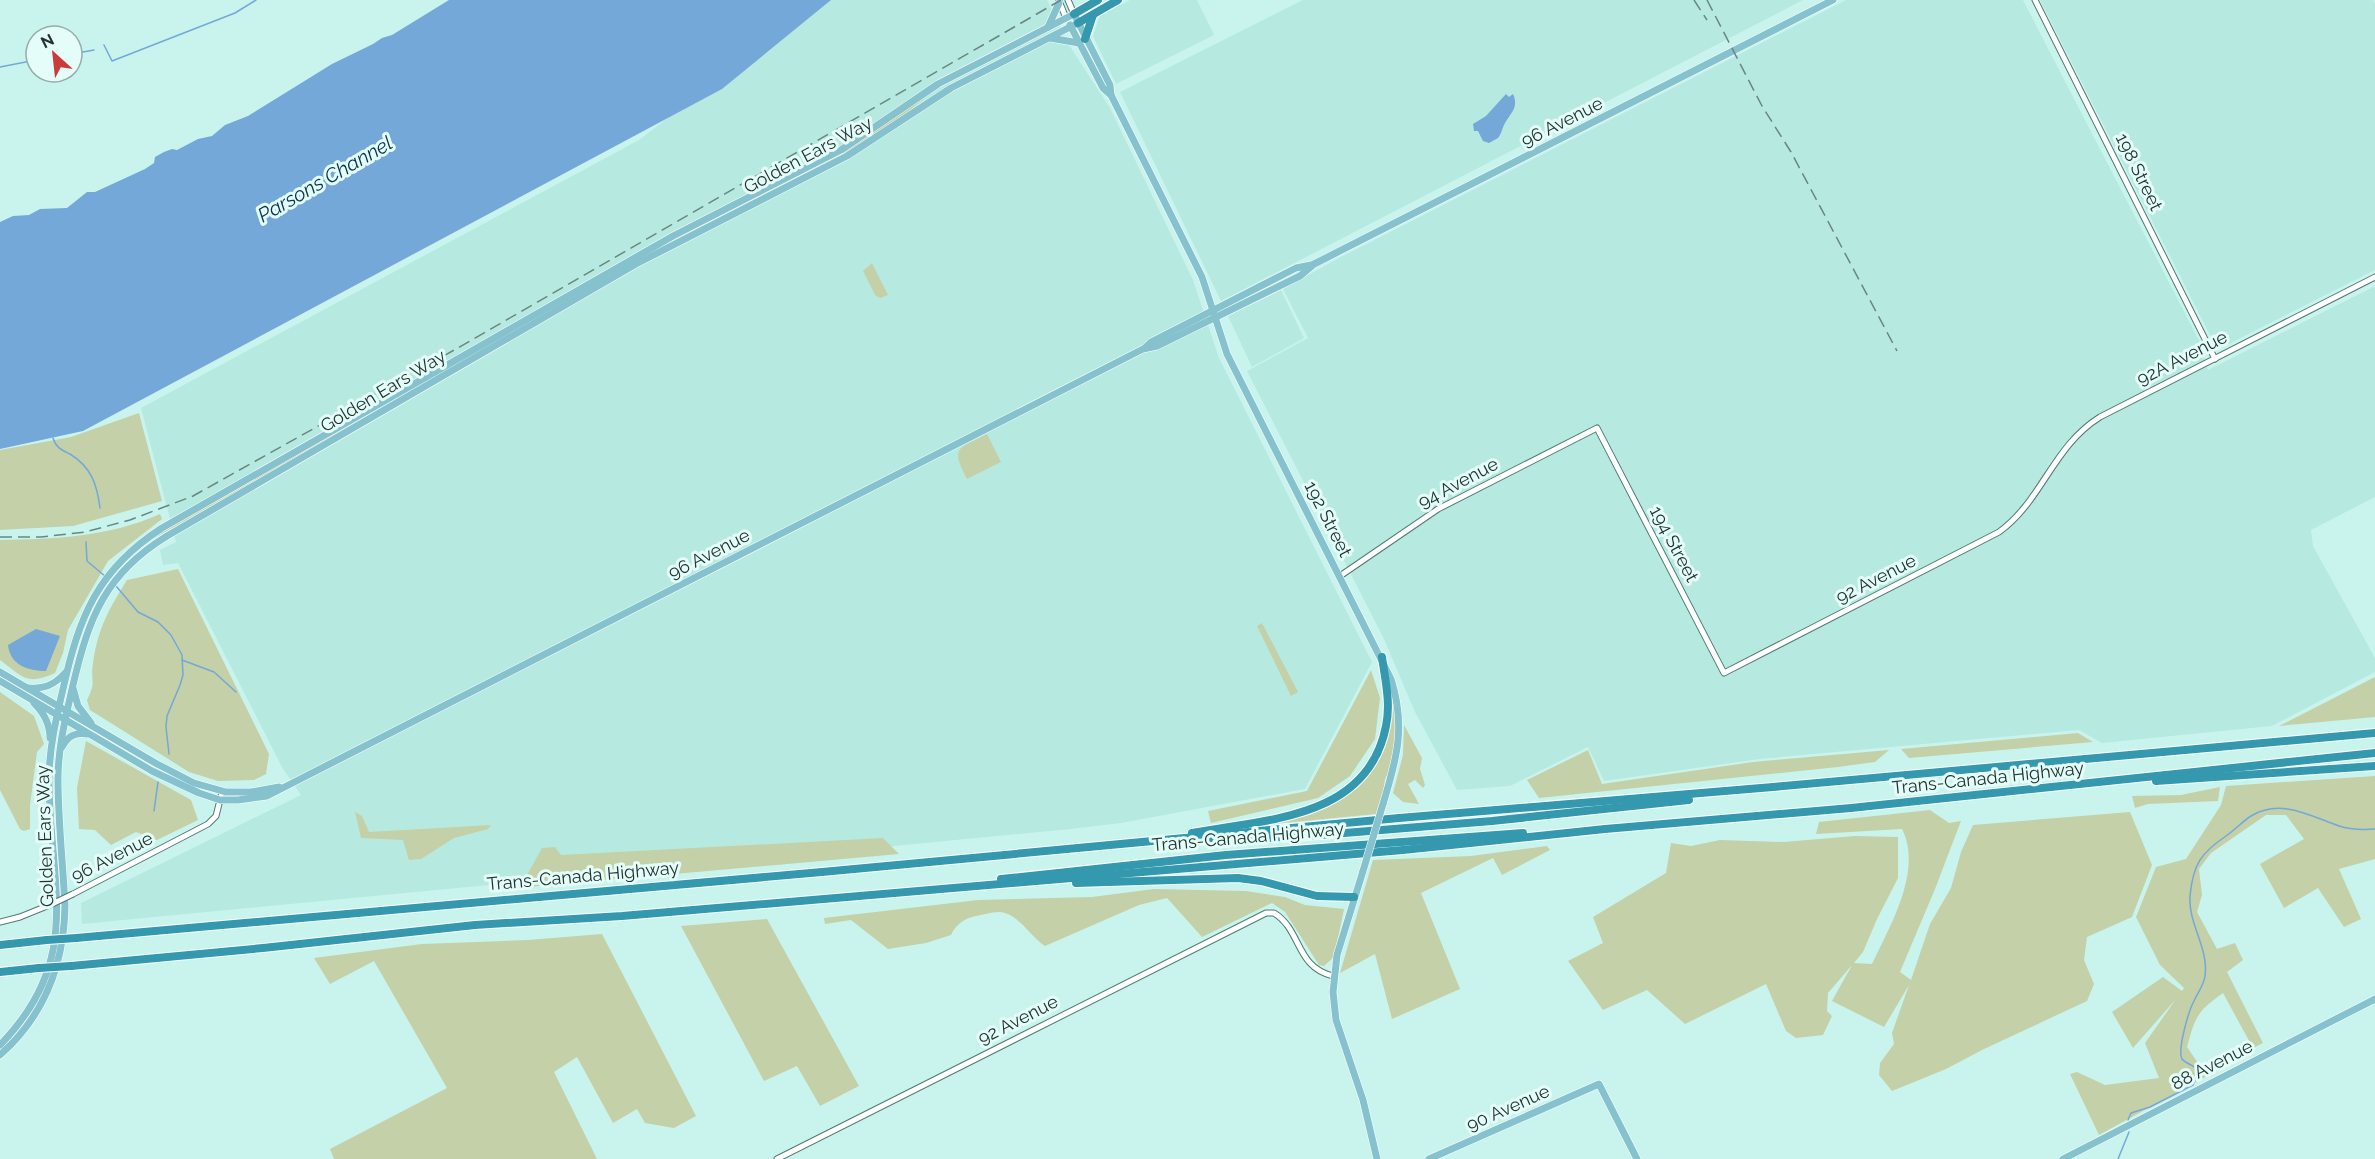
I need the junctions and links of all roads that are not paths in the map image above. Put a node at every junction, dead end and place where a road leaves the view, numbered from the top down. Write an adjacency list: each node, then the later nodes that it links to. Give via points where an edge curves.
1 (1068, 0): 8 (street, 192 Street)
2 (1098, 0): 8 (highway, Golden Ears Way)
3 (1118, 0): 7 (highway, Golden Ears Way)
4 (1831, 0): 14 (main road, 96 Avenue, via 1314,264 1300,276)
5 (2036, 0): 15 (street, 198 Street)
6 (1059, 2): 8 (street, 192 Street); 10 (main road)
7 (1093, 15): 9 (highway, Golden Ears Way); 12 (highway)
8 (1070, 16): 9 (main road, 192 Street); 10 (main road, Golden Ears Way)
9 (1074, 25): 11 (main road, Golden Ears Way); 12 (main road, 192 Street)
10 (1048, 27): 20 (main road, Golden Ears Way, via 927,91 841,150 673,236 162,528 125,556 103,582 76,634)
11 (1050, 38): 12 (main road); 24 (main road, Golden Ears Way, via 942,93 847,156 636,264 167,536 139,556 112,584 85,637)
12 (1082, 41): 14 (main road, 192 Street, via 1110,84 1111,95 1202,277)
13 (2375, 278): 15 (street, 92A Avenue)
14 (1213, 315): 18 (main road, 192 Street, via 1227,354); 37 (main road, 96 Avenue, via 288,785)
15 (2215, 359): 17 (street, 92A Avenue, via 2087,426 2064,448)
16 (1597, 428): 18 (street, 94 Avenue, via 1438,509); 22 (street, 194 Street)
17 (2031, 499): 22 (street, 92 Avenue, via 2014,520 1990,538)
18 (1340, 576): 19 (main road, 192 Street)
19 (1382, 657): 39 (highway, via 1386,725 1377,753 1362,778 1340,797 1313,810); 42 (main road, 192 Street, bridge, via 1396,694 1400,742)
20 (67, 671): 25 (main road, via 51,686); 26 (main road, Golden Ears Way)
21 (0, 672): 25 (main road)
22 (1724, 673)
23 (0, 681): 25 (main road)
24 (73, 686): 27 (main road, Golden Ears Way); 29 (main road, via 78,706)
25 (26, 692): 26 (main road); 32 (main road, via 47,722)
26 (58, 711): 27 (main road); 28 (main road); 32 (main road, Golden Ears Way)
27 (66, 711): 28 (main road, Golden Ears Way); 29 (main road)
28 (65, 720): 31 (main road); 33 (main road, Golden Ears Way)
29 (97, 729): 37 (main road)
30 (2372, 733): 39 (highway, Trans-Canada Highway)
31 (91, 735): 33 (main road, via 72,735); 37 (main road, via 152,771 199,793)
32 (51, 750): 48 (main road, Golden Ears Way, via 58,909 55,947 34,1002)
33 (60, 752): 49 (main road, Golden Ears Way, via 65,906 58,964 39,1006)
34 (2375, 753): 36 (highway, Trans-Canada Highway)
35 (2375, 766): 36 (highway)
36 (2095, 783): 38 (highway, Trans-Canada Highway)
37 (221, 796): 43 (street, 96 Avenue, bridge, via 216,816 208,824 52,904)
38 (1605, 830): 40 (highway, Trans-Canada Highway); 41 (highway, Trans-Canada Highway, via 1482,835 1226,855)
39 (1142, 843): 44 (highway, Trans-Canada Highway, bridge)
40 (1048, 881): 41 (highway, Trans-Canada Highway); 42 (highway, via 1238,878 1317,896)
41 (896, 892): 45 (highway, Trans-Canada Highway, bridge, via 429,929)
42 (1354, 897): 46 (main road, 192 Street)
43 (0, 922)
44 (0, 945)
45 (0, 972)
46 (1334, 976): 50 (street, 92 Avenue, via 1314,968 1275,913 1261,914); 51 (main road, 192 Street, via 1335,1012)
47 (2375, 999): 54 (main road, 88 Avenue)
48 (0, 1045)
49 (0, 1055)
50 (777, 1159)
51 (1377, 1159)
52 (1429, 1159): 53 (main road, 90 Avenue, via 1599,1084)
53 (1637, 1159)
54 (2063, 1159)

